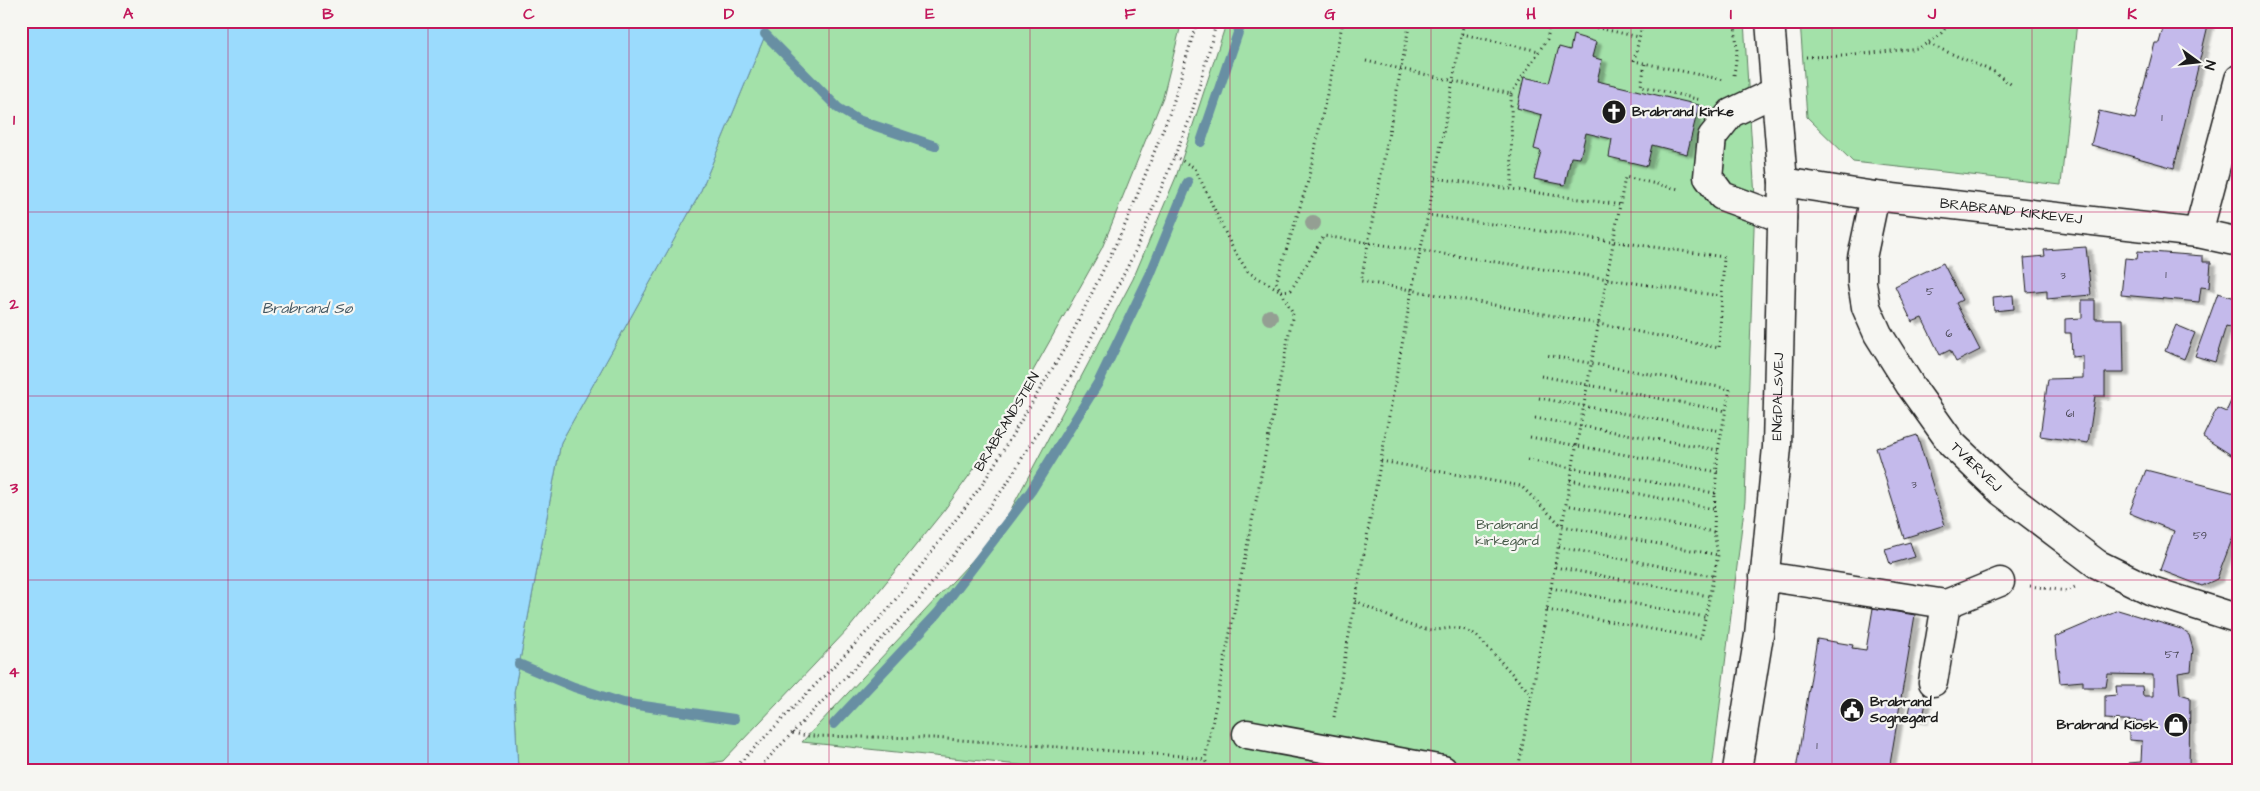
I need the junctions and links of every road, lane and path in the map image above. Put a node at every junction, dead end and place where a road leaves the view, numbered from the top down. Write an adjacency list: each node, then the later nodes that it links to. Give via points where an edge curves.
1 (1197, 21): 88 (path, BRABRANDSTIEN, via 1172,107 1126,221 1065,348 982,485 886,612)
2 (1217, 21): 26 (path, via 1191,116)
3 (1343, 21): 42 (path, via 1307,185 1276,282)
4 (1410, 21): 19 (path)
5 (1464, 21): 12 (path)
6 (1551, 21): 15 (path, via 1547,39)
7 (1567, 21): 13 (path)
8 (1643, 21): 13 (path)
9 (1734, 21): 18 (path, via 1737,52 1734,82)
10 (1770, 21): 23 (street, ENGDALSVEJ)
11 (1951, 21): 14 (path)
12 (1462, 34): 15 (path); 21 (path)
13 (1639, 37): 18 (path, via 1634,61)
14 (1929, 44): 16 (path, via 1884,52); 22 (path, via 1994,72)
15 (1539, 51): 24 (path)
16 (1814, 57)
17 (1366, 60): 19 (path)
18 (1645, 64): 25 (path, via 1641,86)
19 (1401, 69): 21 (path); 38 (path)
20 (2239, 79): 35 (street)
21 (1454, 81): 24 (path); 27 (path)
22 (2012, 85)
23 (1775, 92): 28 (street, ENGDALSVEJ); 34 (street, via 1731,113 1712,137 1708,178 1722,196)
24 (1511, 94): 29 (path)
25 (1700, 99)
26 (1174, 156): 42 (path, via 1195,168 1233,249 1248,272); 84 (path, via 1135,252 1075,370 1006,484 919,600)
27 (1435, 178): 29 (path); 33 (path)
28 (1783, 182): 31 (street, BRABRAND KIRKEVEJ); 34 (street, ENGDALSVEJ)
29 (1512, 189): 32 (path)
30 (1679, 189): 32 (path, via 1625,177)
31 (1875, 196): 35 (street, BRABRAND KIRKEVEJ); 70 (street, TVÆRVEJ, via 1862,258 1862,283 1866,307 1878,334 1952,444 2002,492)
32 (1621, 206): 36 (path)
33 (1428, 215): 36 (path); 39 (path)
34 (1782, 218): 73 (street, ENGDALSVEJ, via 1777,448)
35 (2198, 233): 37 (street, BRABRAND KIRKEVEJ)
36 (1614, 242): 40 (path); 43 (path, via 1724,257)
37 (2239, 242)
38 (1368, 243): 39 (path); 41 (path, via 1361,281); 42 (path, via 1324,236 1292,290)
39 (1421, 251): 40 (path); 41 (path)
40 (1607, 279): 43 (path); 44 (path)
41 (1412, 290): 44 (path); 59 (path)
42 (1280, 291): 87 (path, via 1293,313)
43 (1721, 296): 44 (path, via 1719,348)
44 (1599, 324): 46 (path)
45 (1546, 355): 46 (path)
46 (1592, 363): 48 (path); 51 (path, via 1730,389)
47 (1541, 376): 48 (path)
48 (1588, 385): 50 (path); 51 (path)
49 (1540, 398): 50 (path)
50 (1584, 406): 53 (path); 54 (path)
51 (1726, 411): 54 (path)
52 (1535, 418): 53 (path)
53 (1581, 426): 56 (path); 57 (path)
54 (1721, 431): 57 (path)
55 (1530, 437): 56 (path)
56 (1577, 446): 60 (path); 61 (path)
57 (1718, 450): 61 (path)
58 (1526, 460): 60 (path)
59 (1381, 461): 66 (path, via 1521,486); 77 (path)
60 (1573, 468): 62 (path); 63 (path)
61 (1718, 472): 63 (path)
62 (1570, 480): 64 (path); 65 (path)
63 (1715, 494): 65 (path)
64 (1566, 505): 66 (path); 67 (path)
65 (1713, 509): 67 (path)
66 (1562, 526): 68 (path); 69 (path)
67 (1714, 532): 69 (path)
68 (1559, 547): 71 (path); 72 (path)
69 (1718, 555): 72 (path)
70 (2098, 564): 74 (path, via 2084,584 2067,591); 81 (street, TVÆRVEJ, via 2152,591)
71 (1555, 568): 75 (path); 76 (path)
72 (1713, 576): 76 (path)
73 (1764, 576): 78 (street); 93 (street, ENGDALSVEJ, via 1759,635)
74 (2000, 582): 78 (street)
75 (1551, 588): 79 (path); 80 (path)
76 (1709, 596): 80 (path)
77 (1355, 601): 83 (path, via 1422,629 1455,627 1468,631); 86 (path)
78 (1946, 604): 82 (street)
79 (1547, 610): 80 (path, via 1701,638); 83 (path)
80 (1705, 616)
81 (2239, 619)
82 (1933, 682)
83 (1532, 694): 92 (path)
84 (792, 733): 87 (path, via 933,738); 89 (path)
85 (1247, 734): 86 (street)
86 (1329, 749): 91 (street)
87 (1205, 760): 90 (path)
88 (734, 770)
89 (757, 770)
90 (1210, 770)
91 (1444, 770)
92 (1518, 770)
93 (1737, 770)

